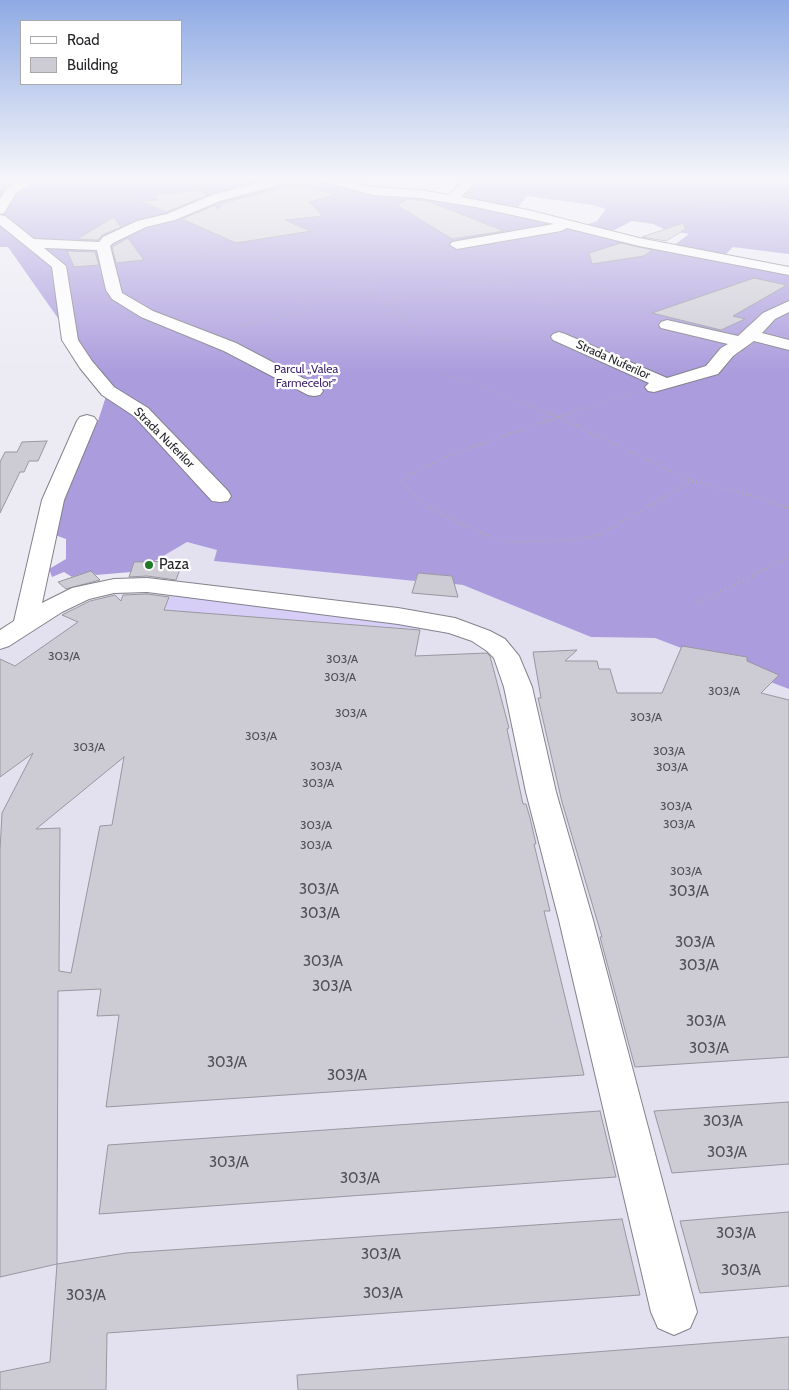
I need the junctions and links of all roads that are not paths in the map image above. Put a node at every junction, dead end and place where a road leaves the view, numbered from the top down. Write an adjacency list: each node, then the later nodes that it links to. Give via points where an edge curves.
1 (106, 243): 6 (main road)
2 (469, 243): 5 (main road)
3 (648, 243): 7 (main road)
4 (31, 244): 6 (main road); 15 (main road, Strada Nuferilor, via 59,266 70,340 86,364 108,392 141,412)
5 (457, 245)
6 (103, 246): 13 (main road, via 113,290 118,296 147,314 230,347)
7 (789, 271)
8 (789, 306): 11 (main road, Strada Nuferilor, via 769,316)
9 (667, 325): 11 (main road)
10 (559, 336): 11 (main road, Strada Nuferilor, via 660,385 712,370 727,352)
11 (746, 338): 12 (main road)
12 (789, 344)
13 (314, 391)
14 (87, 421): 16 (main road, via 53,500)
15 (220, 496)
16 (26, 625): 17 (main road); 18 (main road, via 81,593 97,588 147,585 445,624 481,636 496,645 506,656 518,688 541,792)
17 (0, 641)
18 (674, 1312)

